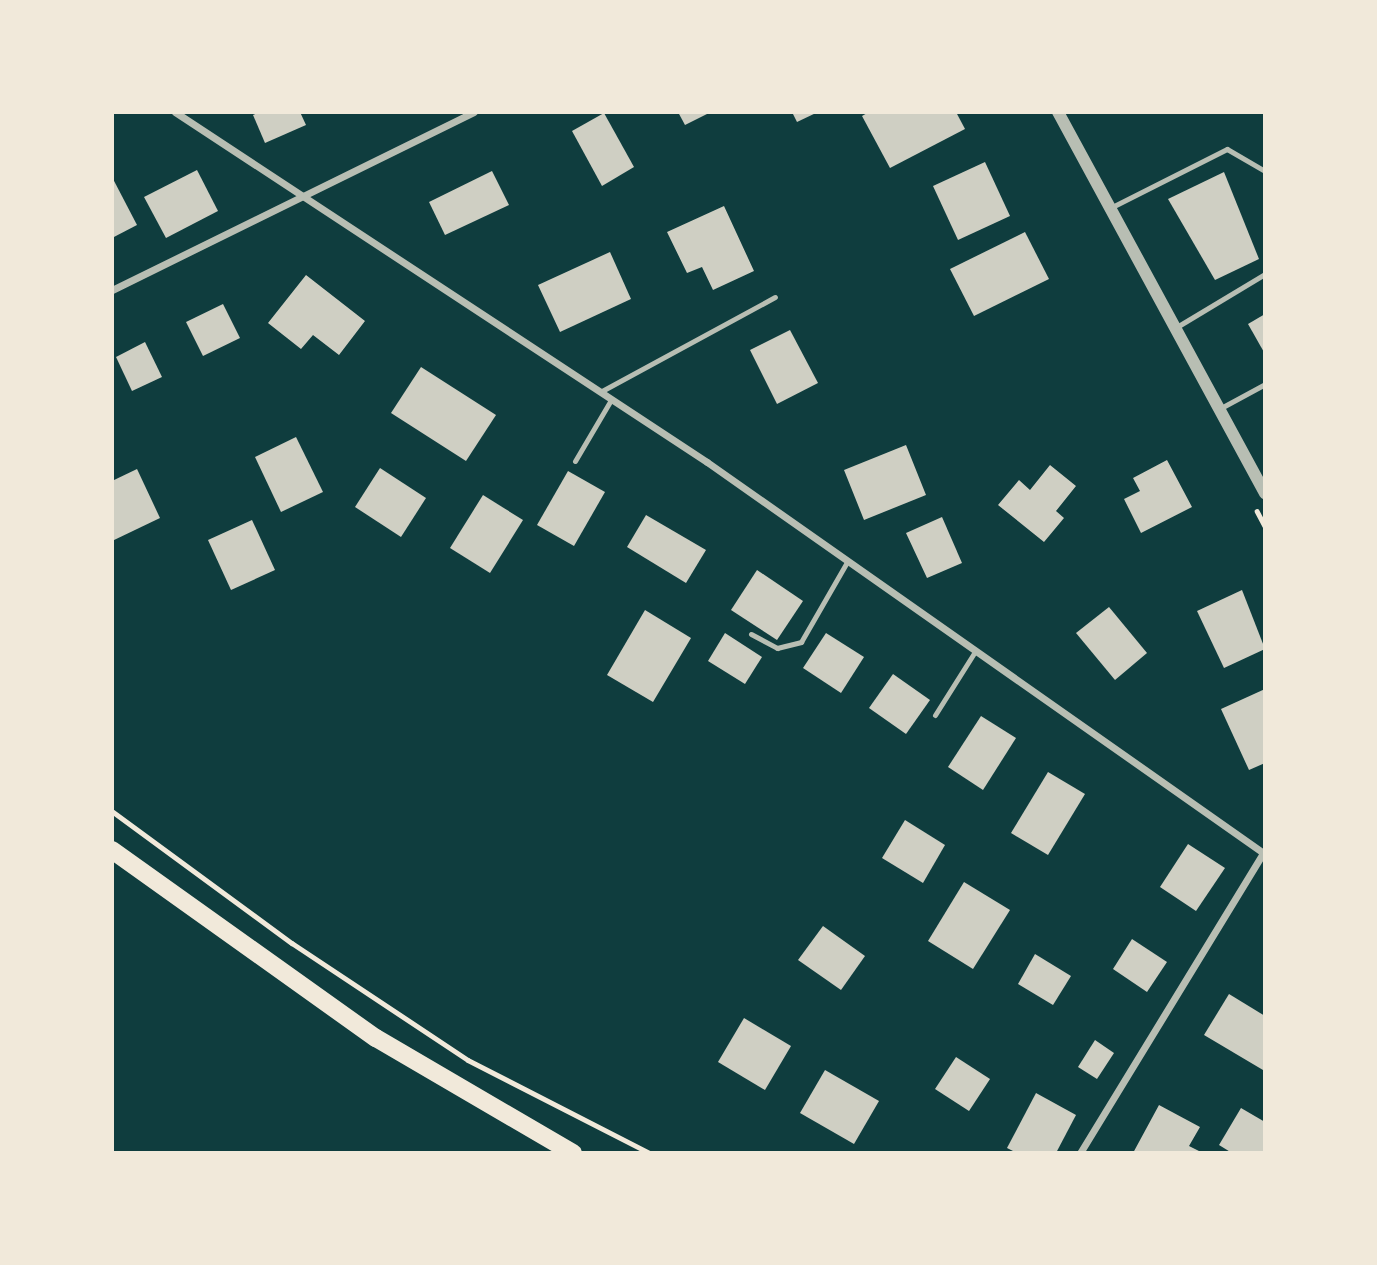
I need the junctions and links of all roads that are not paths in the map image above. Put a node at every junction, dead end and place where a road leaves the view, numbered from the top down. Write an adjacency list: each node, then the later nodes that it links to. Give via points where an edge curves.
1 (175, 112): 5 (street)
2 (474, 112): 5 (street)
3 (1058, 112): 6 (street)
4 (1265, 171): 6 (lane, via 1227,149)
5 (300, 196): 8 (street); 12 (street)
6 (1110, 208): 10 (street)
7 (1265, 274): 10 (lane)
8 (112, 289)
9 (775, 297): 12 (lane)
10 (1175, 328): 14 (street)
11 (1265, 384): 14 (lane)
12 (600, 393): 13 (street)
13 (611, 400): 15 (lane); 17 (street)
14 (1219, 409): 16 (street)
15 (575, 461)
16 (1265, 493)
17 (847, 562): 18 (lane, via 801,642 777,648); 19 (street)
18 (751, 634)
19 (974, 653): 20 (lane); 22 (street)
20 (935, 715)
21 (112, 850): 23 (main road, via 376,1038)
22 (1264, 854): 24 (street)
23 (573, 1153)
24 (1080, 1153)

